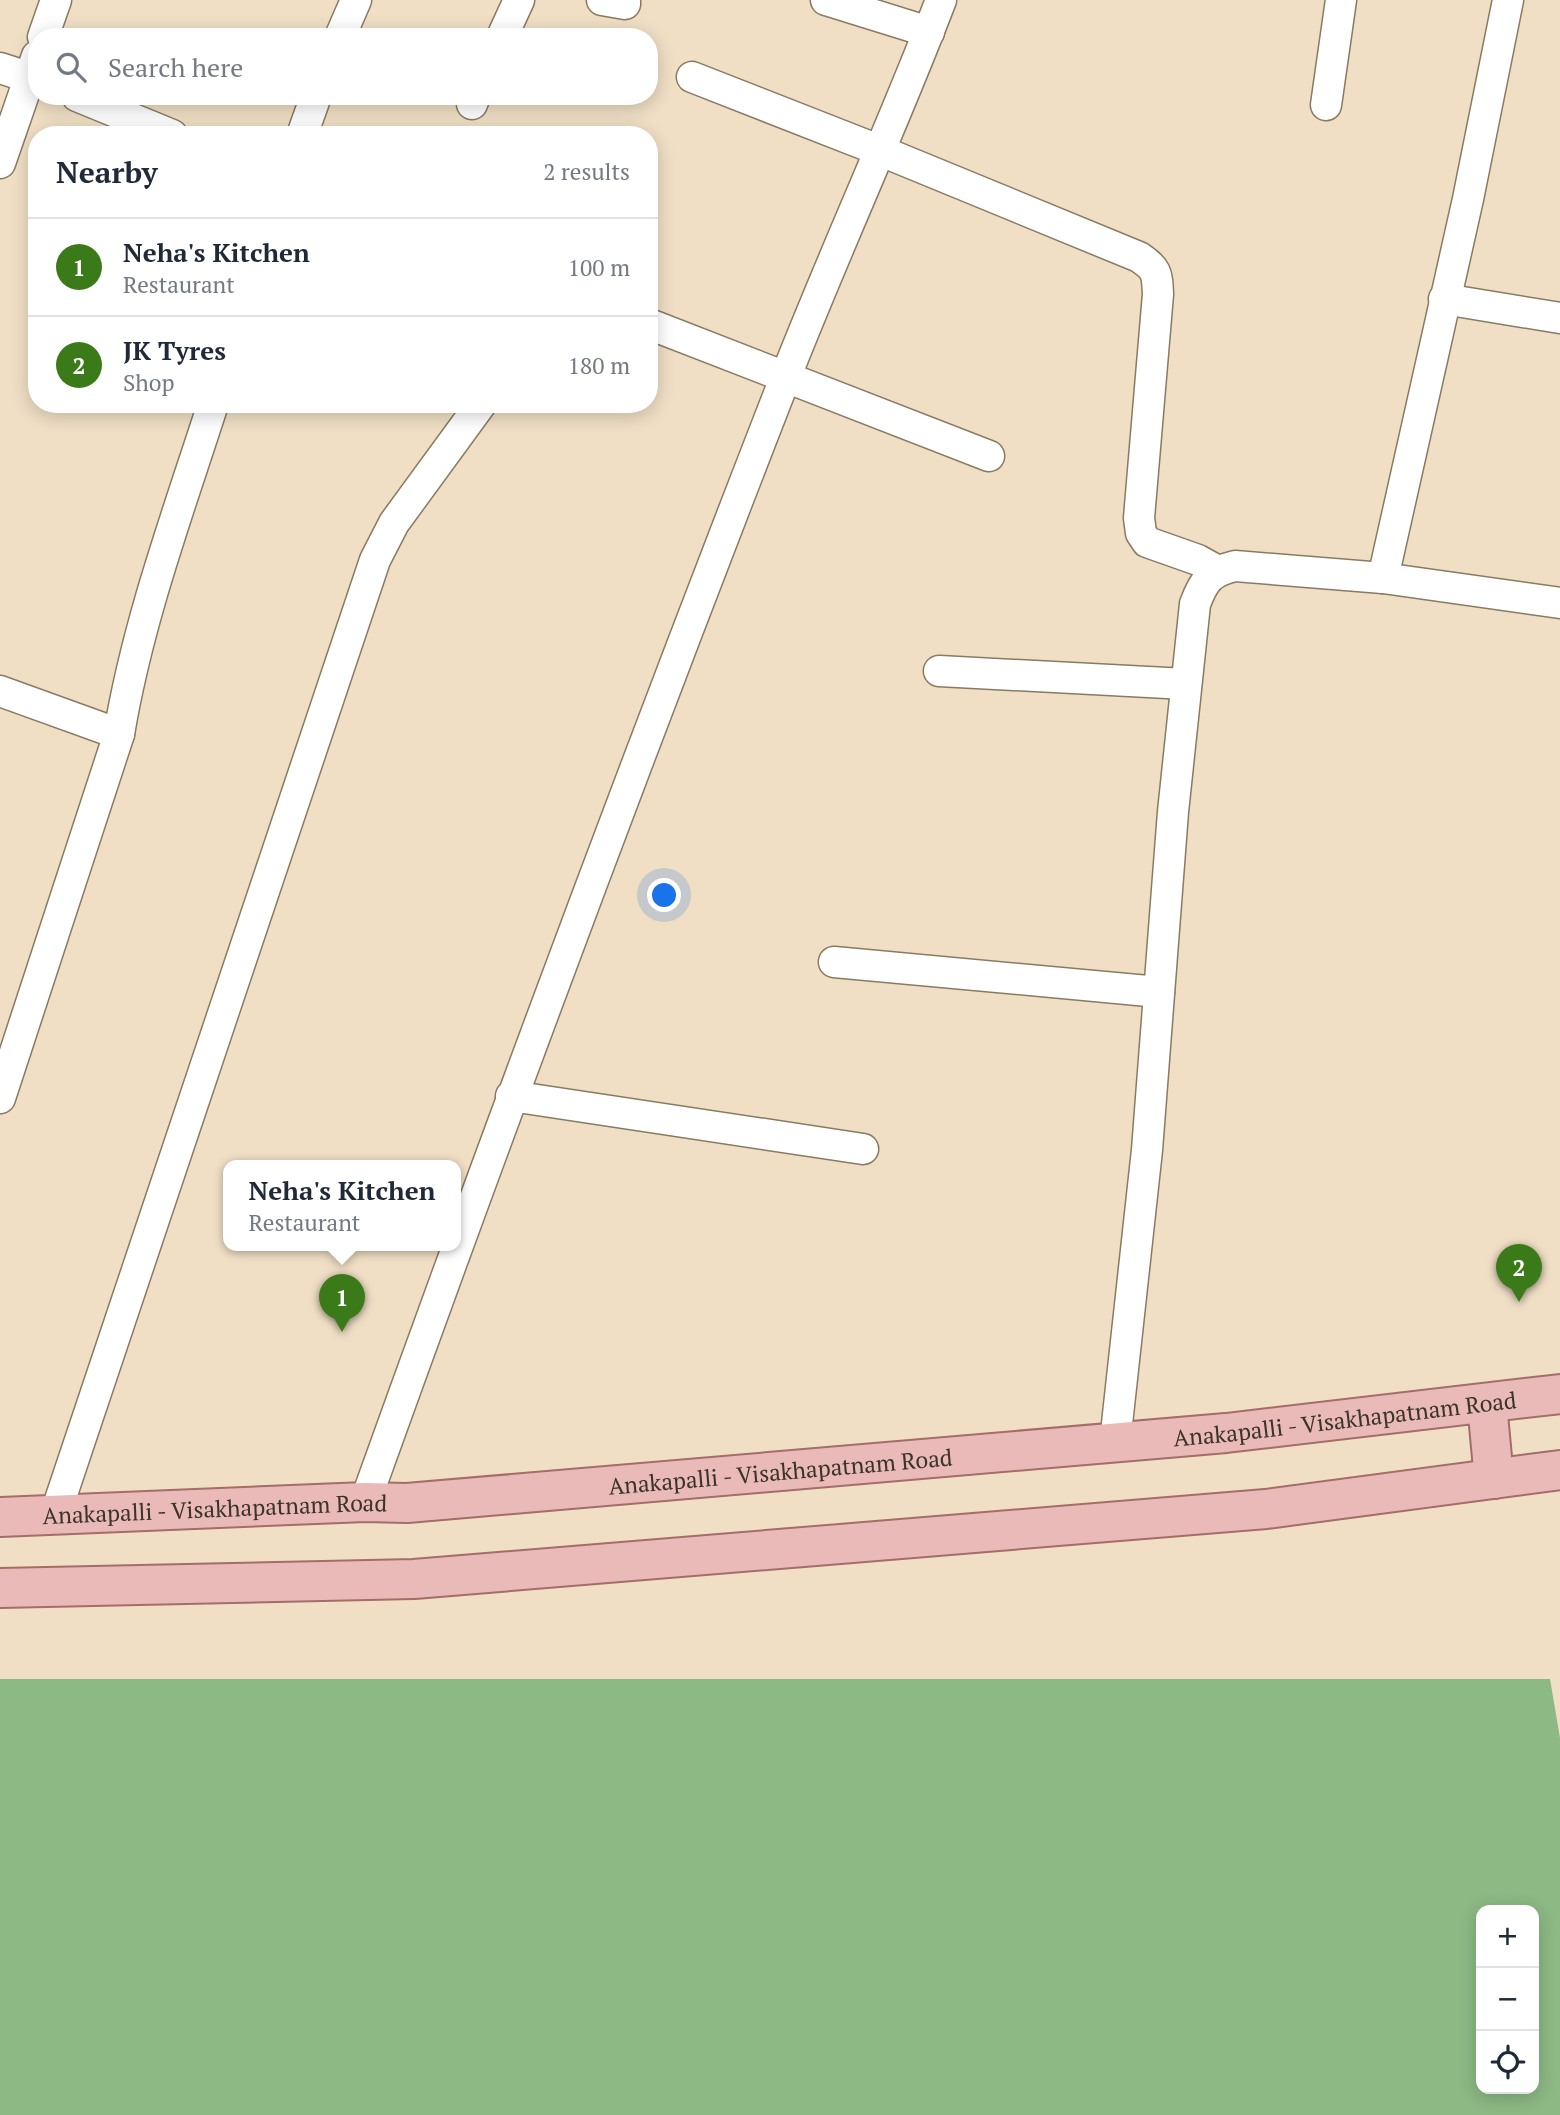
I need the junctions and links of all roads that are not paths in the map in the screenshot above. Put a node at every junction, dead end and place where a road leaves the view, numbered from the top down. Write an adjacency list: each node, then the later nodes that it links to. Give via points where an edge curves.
1 (56, 0): 10 (street)
2 (356, 0): 11 (street)
3 (519, 0): 12 (street)
4 (602, 0): 5 (street, via 625,4)
5 (625, 0)
6 (826, 0): 13 (street)
7 (941, 0): 13 (street)
8 (1341, 0): 20 (street)
9 (1507, 0): 25 (street)
10 (46, 28)
11 (344, 28)
12 (506, 28)
13 (929, 32): 23 (street)
14 (0, 68): 15 (street)
15 (28, 70)
16 (692, 77): 23 (street)
17 (28, 87): 24 (street)
18 (99, 105): 21 (street)
19 (313, 105): 22 (street)
20 (1326, 105)
21 (150, 126)
22 (305, 126)
23 (881, 151): 28 (street); 32 (street, via 1151,265 1158,294 1141,534 1147,542)
24 (0, 163)
25 (1444, 299): 26 (street); 33 (street)
26 (1560, 318)
27 (658, 328): 28 (street)
28 (785, 377): 31 (street); 41 (street)
29 (210, 413): 38 (street, via 145,615)
30 (474, 413): 52 (street, via 394,523 376,560)
31 (989, 456)
32 (1216, 570): 33 (street, via 1235,566); 36 (street, via 1202,585 1195,604)
33 (1383, 578): 34 (street)
34 (1560, 603)
35 (939, 671): 36 (street)
36 (1186, 684): 40 (street)
37 (0, 691): 38 (street)
38 (120, 734): 42 (street)
39 (834, 962): 40 (street)
40 (1159, 992): 48 (street)
41 (511, 1096): 43 (street); 44 (street)
42 (0, 1098)
43 (863, 1149)
44 (461, 1235)
45 (455, 1251): 51 (street)
46 (1560, 1394): 47 (main road, Anakapalli - Visakhapatnam Road)
47 (1487, 1404): 48 (main road, Anakapalli - Visakhapatnam Road); 50 (main road)
48 (1115, 1442): 51 (main road, Anakapalli - Visakhapatnam Road, via 407,1503)
49 (1560, 1470): 50 (main road)
50 (1494, 1479): 54 (main road, via 1266,1509 414,1579)
51 (365, 1502): 52 (main road, Anakapalli - Visakhapatnam Road)
52 (55, 1515): 53 (main road, Anakapalli - Visakhapatnam Road)
53 (0, 1517)
54 (0, 1588)

